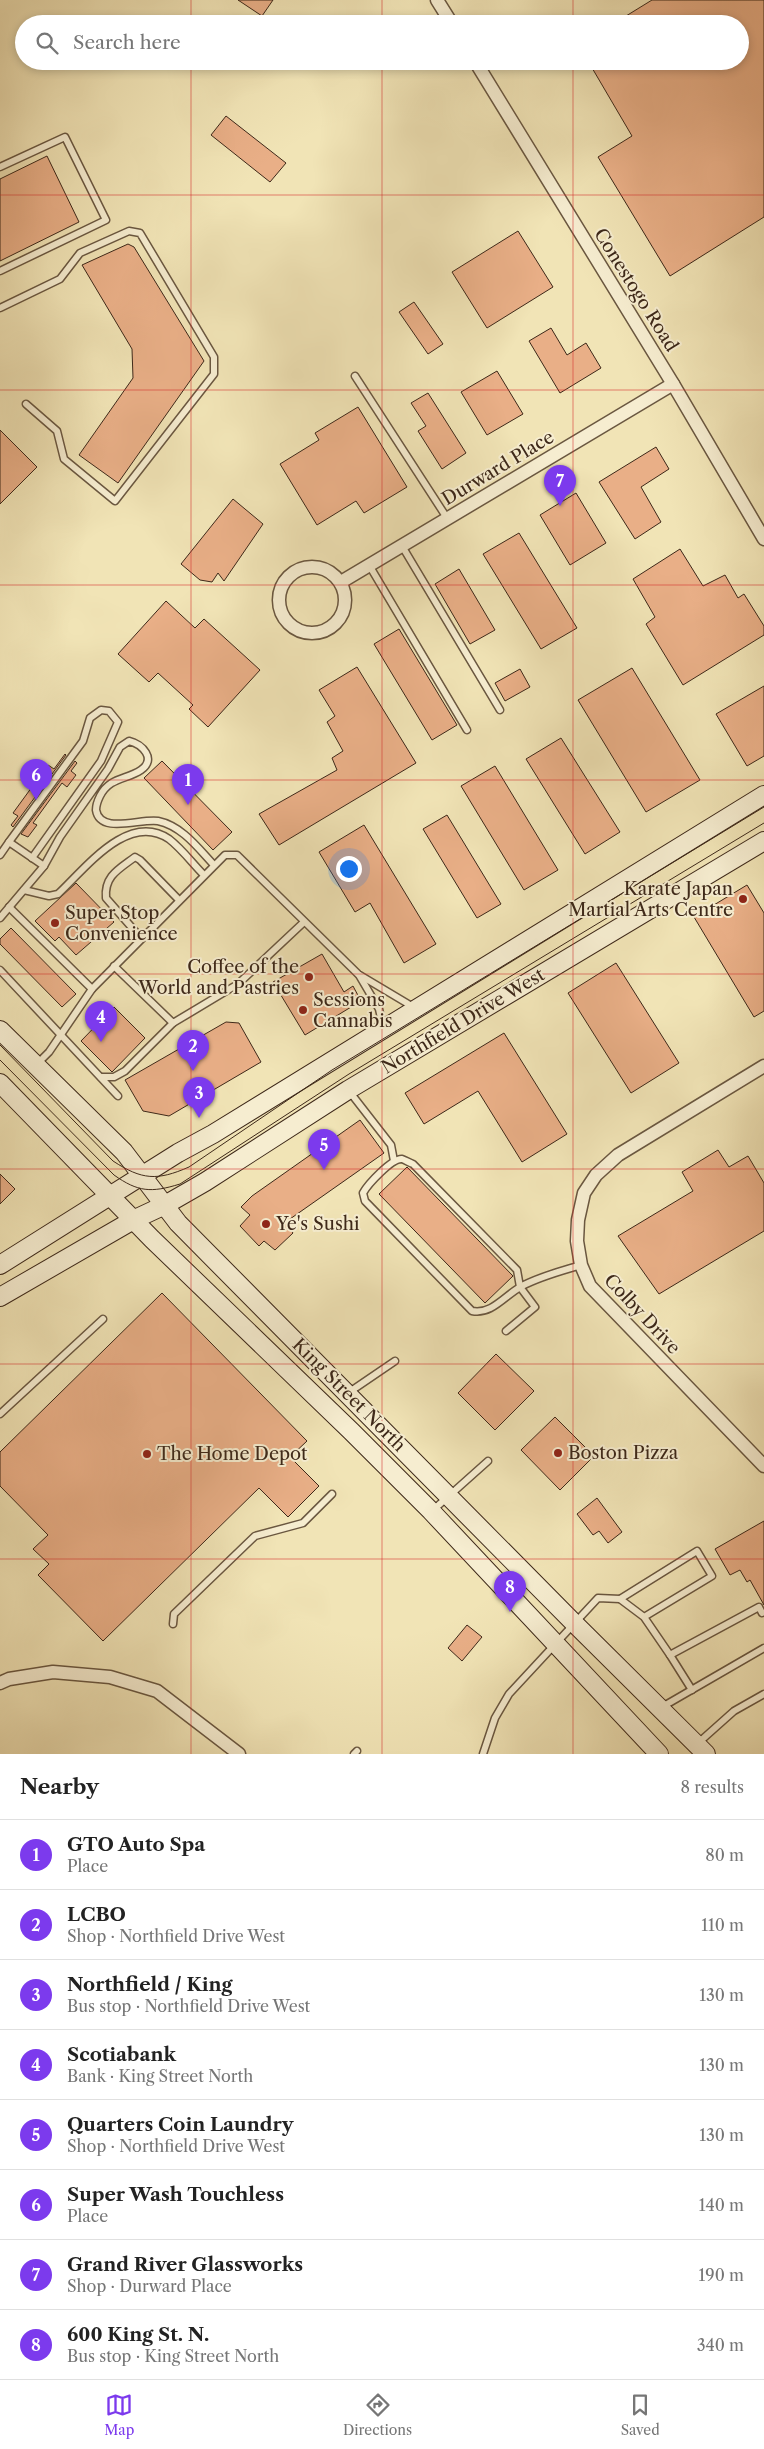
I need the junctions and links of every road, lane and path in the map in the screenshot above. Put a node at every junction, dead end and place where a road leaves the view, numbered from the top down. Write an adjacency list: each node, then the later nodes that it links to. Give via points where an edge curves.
1 (437, 0): 2 (street)
2 (446, 15)
3 (481, 70): 8 (street, Conestogo Road)
4 (0, 167): 5 (lane, via 65,137 106,220)
5 (0, 271)
6 (0, 308): 9 (lane, via 60,280 80,253 129,231 140,233 214,357 214,374 115,502 64,459 57,431)
7 (356, 376): 10 (lane)
8 (673, 384): 10 (street, Durward Place); 11 (street, Conestogo Road)
9 (26, 404)
10 (447, 518): 12 (street, Durward Place)
11 (764, 539)
12 (402, 546): 13 (street, Durward Place); 15 (lane)
13 (369, 565): 14 (street, Durward Place); 16 (lane)
14 (341, 582): 14 (street, via 321,568 297,570 281,588 279,600 288,622 298,630 310,633 322,632 333,626 345,605)
15 (500, 710)
16 (467, 730)
17 (764, 794): 35 (main road, Northfield Drive West)
18 (764, 841): 44 (main road, Northfield Drive West)
19 (9, 842): 20 (lane); 21 (lane); 21 (lane, via 83,741 90,718 102,710 109,711 118,722 101,760)
20 (0, 855)
21 (32, 858): 23 (lane)
22 (214, 865): 23 (lane, via 172,826 144,820 113,825 99,817 97,803 106,787 146,765 145,749 129,741 120,747 108,770 60,836); 24 (lane); 29 (lane, via 225,855 237,855)
23 (44, 866): 25 (lane)
24 (204, 875): 25 (lane, via 170,840 150,831 117,840 58,894 50,896); 26 (lane)
25 (24, 890): 27 (lane)
26 (179, 900): 30 (lane); 30 (lane, via 135,857 111,874 106,898)
27 (10, 907): 28 (lane); 34 (lane)
28 (0, 918)
29 (304, 922): 33 (lane); 36 (lane, via 238,984)
30 (141, 938): 31 (lane)
31 (114, 966): 34 (lane); 36 (lane)
32 (0, 970): 39 (lane)
33 (358, 974): 35 (lane); 37 (lane, via 379,1009)
34 (92, 989): 39 (lane)
35 (416, 1009): 37 (main road, Northfield Drive West)
36 (173, 1023): 42 (lane, via 125,1070 114,1078)
37 (383, 1028): 47 (main road, Northfield Drive West)
38 (0, 1030): 40 (main road, King Street North)
39 (62, 1034): 40 (lane); 42 (lane)
40 (36, 1065): 47 (main road, King Street North, via 124,1152)
41 (764, 1066): 52 (street, Colby Drive, via 600,1170 584,1193 578,1220)
42 (101, 1077): 45 (lane)
43 (0, 1083): 48 (main road, King Street North)
44 (348, 1090): 46 (lane, via 391,1145); 49 (main road, Northfield Drive West)
45 (118, 1096)
46 (394, 1161): 53 (lane, via 402,1159 413,1164 517,1270); 53 (lane, via 367,1187 363,1193 365,1201 472,1311 488,1310)
47 (143, 1177): 48 (main road, Northfield Drive West); 49 (main road, King Street North)
48 (111, 1196): 50 (main road, King Street North); 51 (main road, Northfield Drive West)
49 (165, 1206): 50 (main road, Northfield Drive West); 58 (main road, King Street North, via 178,1223)
50 (135, 1219): 54 (main road, Northfield Drive West); 64 (main road, King Street North)
51 (0, 1265)
52 (581, 1265): 53 (lane); 61 (street, Colby Drive, via 590,1286)
53 (520, 1287): 56 (lane, via 535,1307)
54 (0, 1296)
55 (103, 1319): 59 (lane)
56 (506, 1331)
57 (395, 1361): 58 (lane)
58 (348, 1394): 63 (main road, King Street North)
59 (0, 1414)
60 (488, 1461): 63 (lane)
61 (764, 1466)
62 (332, 1494): 69 (lane, via 303,1523 255,1536 174,1614)
63 (450, 1496): 64 (lane); 68 (main road, King Street North)
64 (431, 1511): 70 (main road, King Street North)
65 (620, 1599): 67 (lane); 67 (lane, via 696,1550 712,1576); 68 (lane, via 598,1598)
66 (762, 1613): 72 (lane, via 759,1607)
67 (644, 1617): 72 (lane)
68 (574, 1623): 70 (lane); 76 (main road, King Street North)
69 (173, 1624)
70 (555, 1644): 79 (lane, via 508,1694 495,1718); 80 (main road, King Street North)
71 (764, 1648): 74 (lane)
72 (670, 1655): 74 (lane)
73 (0, 1683): 78 (street, via 53,1672 110,1677 157,1691)
74 (692, 1690): 76 (lane)
75 (764, 1694): 77 (lane, via 734,1711)
76 (660, 1708): 77 (main road, King Street North)
77 (702, 1749)
78 (239, 1754)
79 (483, 1754)
80 (659, 1754)

